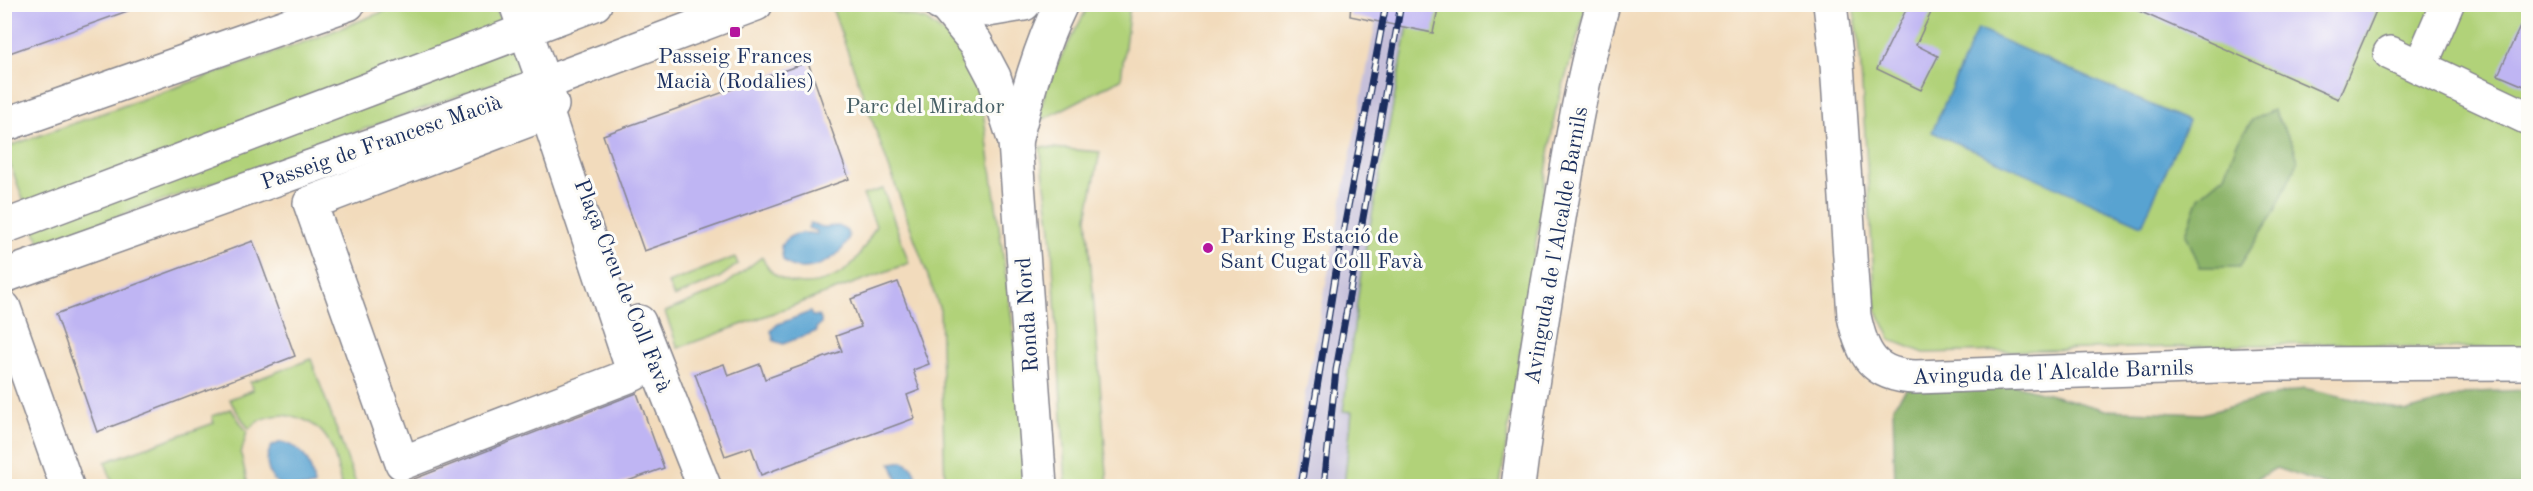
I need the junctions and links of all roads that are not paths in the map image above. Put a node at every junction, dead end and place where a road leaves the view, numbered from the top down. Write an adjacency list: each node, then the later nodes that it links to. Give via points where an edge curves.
1 (348, 4): 15 (street)
2 (595, 4): 10 (street)
3 (756, 4): 13 (street, Passeig de Francesc Macià)
4 (1024, 4): 9 (street, Ronda Nord, via 988,10)
5 (1061, 4): 16 (street, Ronda Nord, via 1030,81)
6 (1603, 4): 25 (street, Avinguda de l'Alcalde Barnils, via 1588,58 1568,167 1532,377)
7 (1830, 4): 20 (street, Avinguda de l'Alcalde Barnils, via 1854,316 1865,354 1888,372 1916,377 2273,364)
8 (2447, 4): 12 (street)
9 (943, 6): 16 (street, Ronda Nord, via 975,44 994,77)
10 (521, 18): 13 (street, Plaça Creu de Coll Favà); 17 (street)
11 (2390, 54): 12 (street)
12 (2420, 67): 14 (street)
13 (543, 84): 18 (street, Passeig de Francesc Macià); 23 (street, Plaça Creu de Coll Favà)
14 (2529, 118)
15 (4, 125)
16 (1015, 142): 24 (street, Ronda Nord)
17 (4, 227)
18 (4, 276)
19 (4, 308): 22 (street)
20 (2529, 363)
21 (394, 467): 21 (street, via 634,374 547,113 310,203)
22 (67, 486)
23 (704, 486)
24 (1040, 486)
25 (1518, 486)

